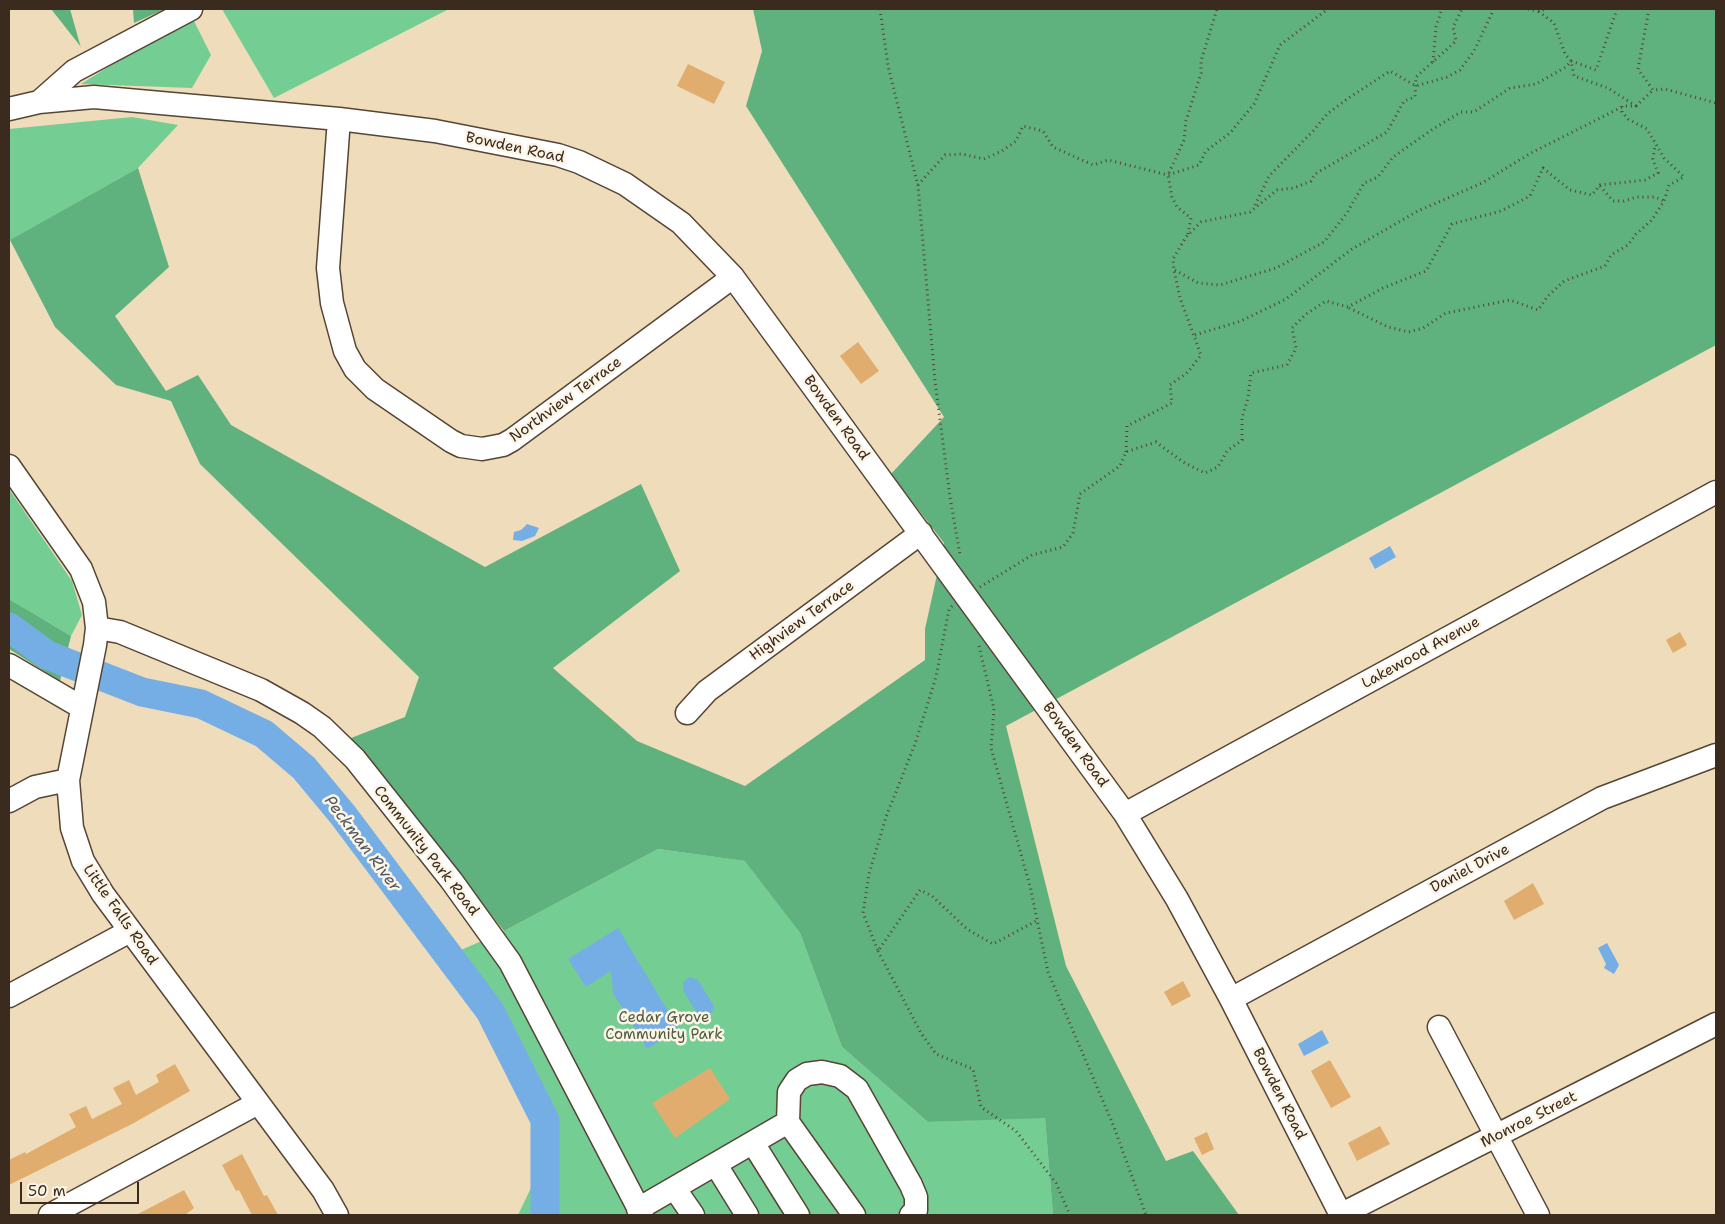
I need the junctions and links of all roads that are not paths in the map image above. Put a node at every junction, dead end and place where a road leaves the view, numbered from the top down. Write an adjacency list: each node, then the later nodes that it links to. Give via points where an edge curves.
1 (191, 9): 2 (street, via 74,71)
2 (38, 102): 3 (street, Bowden Road); 4 (street, Bowden Road, via 94,97)
3 (9, 108)
4 (339, 118): 5 (street, Bowden Road, via 435,132 558,155 579,162 625,184 663,209 700,240); 5 (street, Northview Terrace, via 328,268 332,303 345,351 355,369 375,389 460,446 482,449 512,440)
5 (733, 278): 8 (street, Bowden Road)
6 (9, 466): 9 (street, Little Falls Road, via 82,570 94,602)
7 (1716, 492): 16 (street, Lakewood Avenue)
8 (921, 533): 12 (street, Highview Terrace, via 707,691); 16 (street, Bowden Road)
9 (96, 637): 11 (street, Little Falls Road); 28 (street, Community Park Road, via 120,632 261,690 309,718 355,759 451,880 510,962)
10 (9, 665): 11 (street)
11 (83, 697): 14 (street, Little Falls Road)
12 (688, 713)
13 (1716, 755): 19 (street, Daniel Drive, via 1602,798)
14 (68, 780): 15 (street, via 35,787); 17 (street, Little Falls Road, via 68,812 83,861)
15 (9, 801)
16 (1125, 814): 19 (street, Bowden Road, via 1177,899)
17 (130, 931): 18 (street); 22 (street, Little Falls Road)
18 (9, 996)
19 (1231, 999): 36 (street, Bowden Road)
20 (1716, 1024): 24 (street, Monroe Street)
21 (1439, 1027): 24 (street)
22 (258, 1103): 29 (street); 30 (street, Little Falls Road, via 323,1190)
23 (788, 1122): 25 (street); 34 (street); 35 (street, via 789,1092 797,1080 807,1074 822,1072 840,1076 857,1089 912,1185 916,1210)
24 (1496, 1136): 36 (street, Monroe Street); 37 (street)
25 (753, 1143): 26 (street); 33 (street)
26 (716, 1165): 27 (street); 32 (street)
27 (676, 1189): 28 (street); 31 (street)
28 (638, 1209)
29 (50, 1215)
30 (337, 1215)
31 (693, 1215)
32 (747, 1215)
33 (798, 1215)
34 (854, 1215)
35 (911, 1215)
36 (1340, 1215)
37 (1538, 1215)

